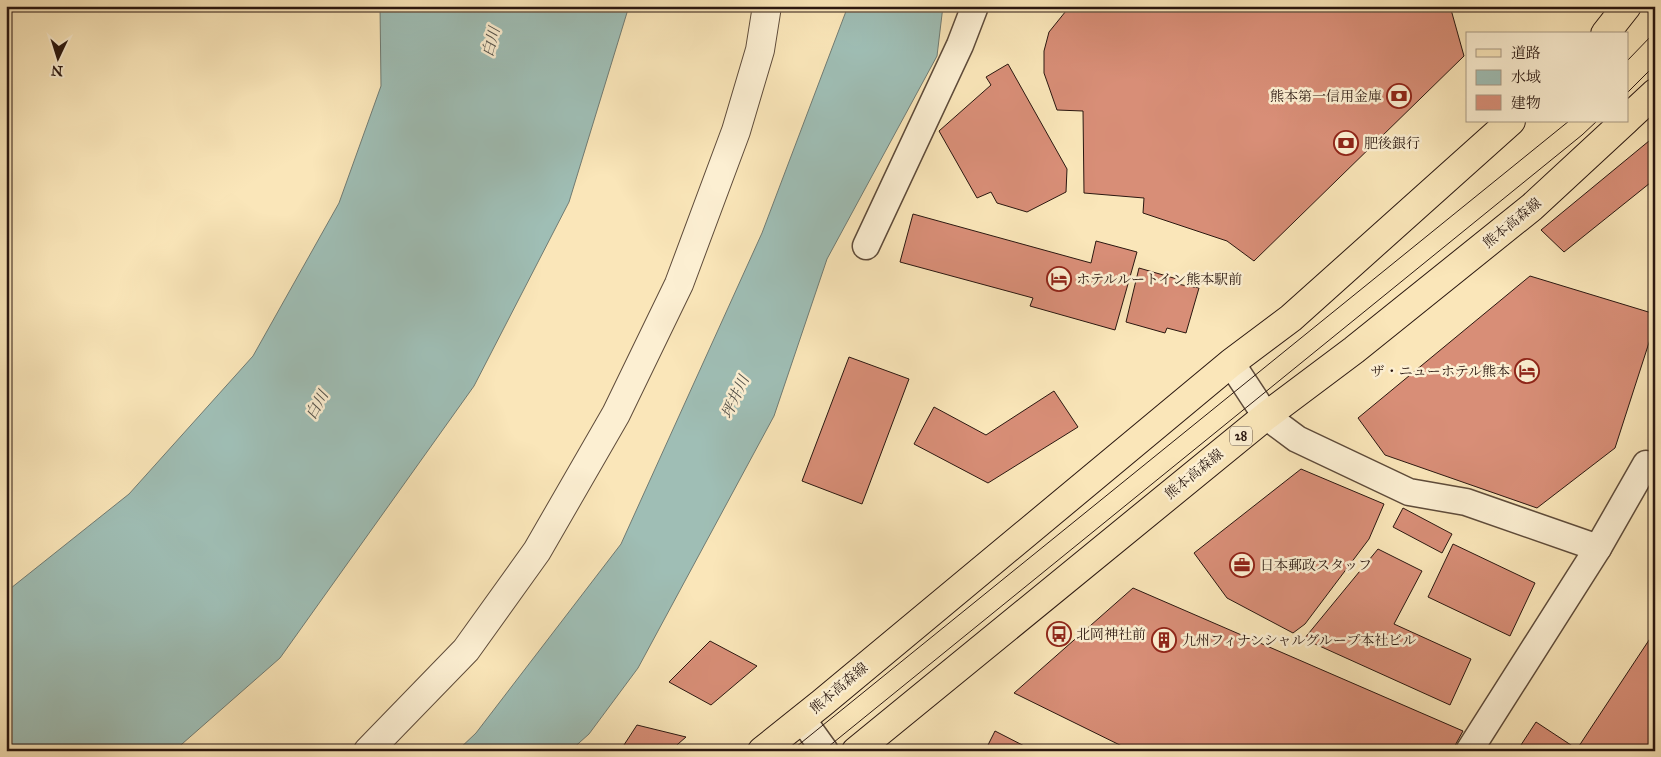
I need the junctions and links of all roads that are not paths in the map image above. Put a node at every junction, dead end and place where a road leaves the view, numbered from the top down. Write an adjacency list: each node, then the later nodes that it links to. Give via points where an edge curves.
1 (767, 6): 15 (street, via 760,50 736,131 679,284 616,414 537,551 466,650)
2 (975, 6): 9 (street)
3 (1627, 6): 4 (main road)
4 (1607, 32)
5 (1655, 93): 6 (main road, 熊本高森線 / 28)
6 (1628, 118)
7 (1510, 122): 10 (main road, 熊本高森線, via 1291,318)
8 (1624, 122): 11 (main road, 熊本高森線 / 28, via 1532,207)
9 (866, 246)
10 (1231, 363): 11 (street); 14 (main road, 熊本高森線)
11 (1266, 416): 13 (street, via 1297,439 1409,492 1466,502); 18 (main road, 熊本高森線 / 28)
12 (1655, 467): 13 (street, via 1646,464)
13 (1598, 548): 19 (street)
14 (802, 720): 16 (main road, 熊本高森線); 17 (street)
15 (368, 751)
16 (762, 751)
17 (825, 751)
18 (856, 751)
19 (1468, 751)

